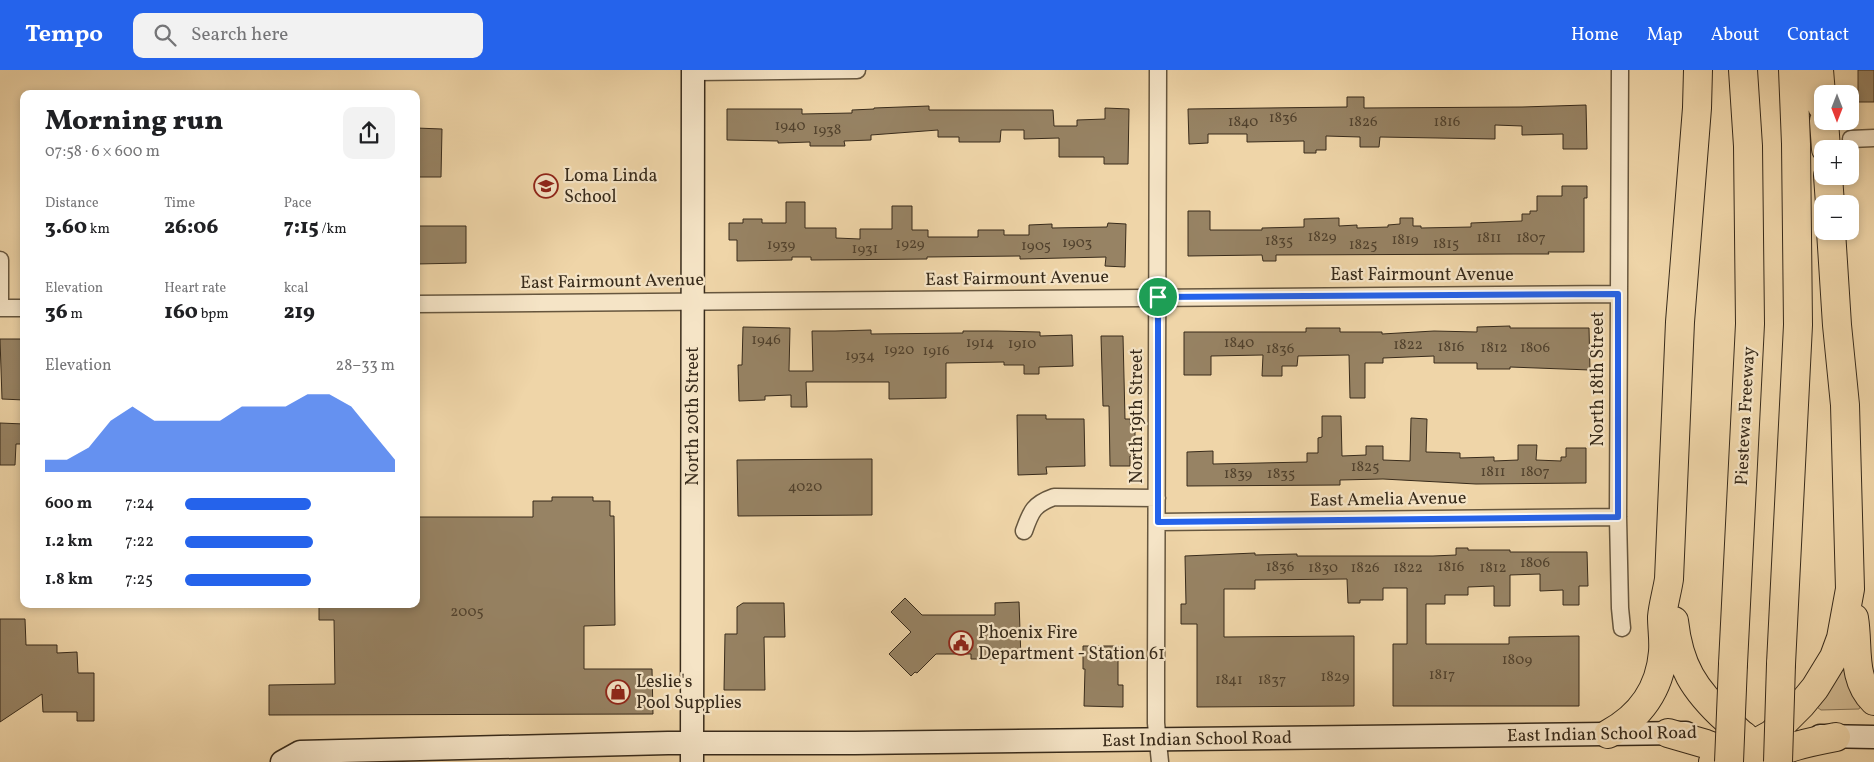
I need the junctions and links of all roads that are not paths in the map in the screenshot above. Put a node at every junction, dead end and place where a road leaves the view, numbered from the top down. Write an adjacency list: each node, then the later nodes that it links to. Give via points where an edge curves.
1 (858, 70): 8 (street)
2 (1158, 70): 15 (street, North 19th Street)
3 (1620, 70): 14 (street, North 18th Street)
4 (1698, 70): 24 (highway, via 1698,108 1680,322)
5 (1743, 70): 34 (highway, Piestewa Freeway, bridge, via 1748,146 1750,324 1733,664)
6 (1792, 70): 34 (highway, bridge, via 1798,325 1781,664)
7 (1819, 70): 9 (highway)
8 (693, 71): 16 (main road, North 20th Street)
9 (1820, 85)
10 (1874, 138): 11 (street)
11 (1859, 140)
12 (1832, 240): 25 (highway, via 1845,405)
13 (0, 260): 18 (street)
14 (1618, 294): 15 (street, East Fairmount Avenue); 21 (street, North 18th Street)
15 (1158, 297): 16 (street, East Fairmount Avenue); 20 (street, North 19th Street)
16 (694, 301): 17 (street, East Fairmount Avenue); 33 (main road, North 20th Street)
17 (420, 304)
18 (0, 308): 19 (street)
19 (20, 308)
20 (1157, 498): 22 (street, North 19th Street); 23 (street, via 1054,497 1035,506)
21 (1618, 517): 22 (street, East Amelia Avenue); 26 (street, North 18th Street)
22 (1158, 522): 32 (street, North 19th Street, via 1156,684)
23 (1024, 530)
24 (1669, 580): 29 (highway, via 1662,616 1663,650 1657,680 1647,700 1630,720); 34 (highway, via 1676,638 1692,681)
25 (1850, 589): 27 (highway, via 1859,676 1864,690); 34 (highway, via 1841,638 1825,674 1801,705)
26 (1622, 628)
27 (1874, 701)
28 (1668, 733): 29 (main road, East Indian School Road); 34 (highway)
29 (1608, 734): 32 (main road, East Indian School Road)
30 (1874, 736): 31 (main road)
31 (1836, 737): 34 (highway)
32 (1159, 751): 33 (main road, East Indian School Road)
33 (692, 752): 35 (main road, East Indian School Road, via 300,752)
34 (1754, 754)
35 (282, 762)

